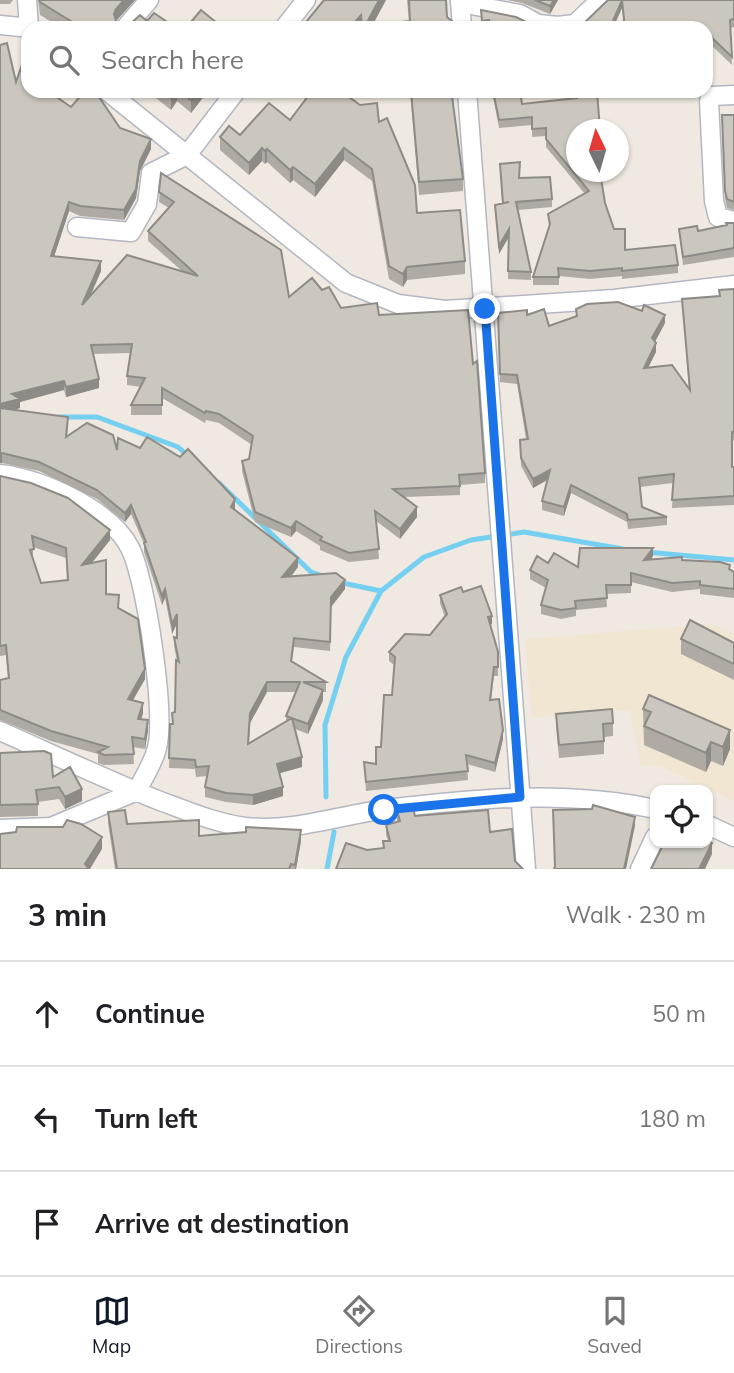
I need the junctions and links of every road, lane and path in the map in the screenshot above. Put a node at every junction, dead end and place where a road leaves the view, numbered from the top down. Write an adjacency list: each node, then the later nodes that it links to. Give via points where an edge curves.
1 (27, 0): 6 (street)
2 (149, 0): 7 (street)
3 (306, 0): 8 (street)
4 (600, 0): 11 (street)
5 (460, 1): 9 (street); 10 (street)
6 (29, 21)
7 (131, 21)
8 (290, 21)
9 (461, 21)
10 (532, 21)
11 (578, 21)
12 (0, 25): 13 (street)
13 (21, 26)
14 (734, 95): 15 (street)
15 (713, 96)
16 (116, 98): 20 (street)
17 (231, 98): 20 (street)
18 (468, 98): 24 (street)
19 (711, 98): 21 (street, via 714,201 718,217)
20 (187, 155): 22 (street, via 151,173 148,204 131,232); 24 (street, via 346,283 411,306)
21 (734, 220)
22 (77, 227)
23 (734, 285): 24 (street)
24 (485, 309): 28 (street)
25 (0, 474): 27 (street, via 68,496 112,524 131,549 149,624 158,694 158,747)
26 (0, 731): 27 (street)
27 (137, 791): 28 (street, via 217,822 279,828 384,810); 31 (street, via 51,827)
28 (520, 797): 29 (street, via 577,796); 34 (street)
29 (650, 808)
30 (713, 827): 32 (street)
31 (0, 829)
32 (734, 837)
33 (650, 848): 35 (street)
34 (526, 869)
35 (640, 869)

